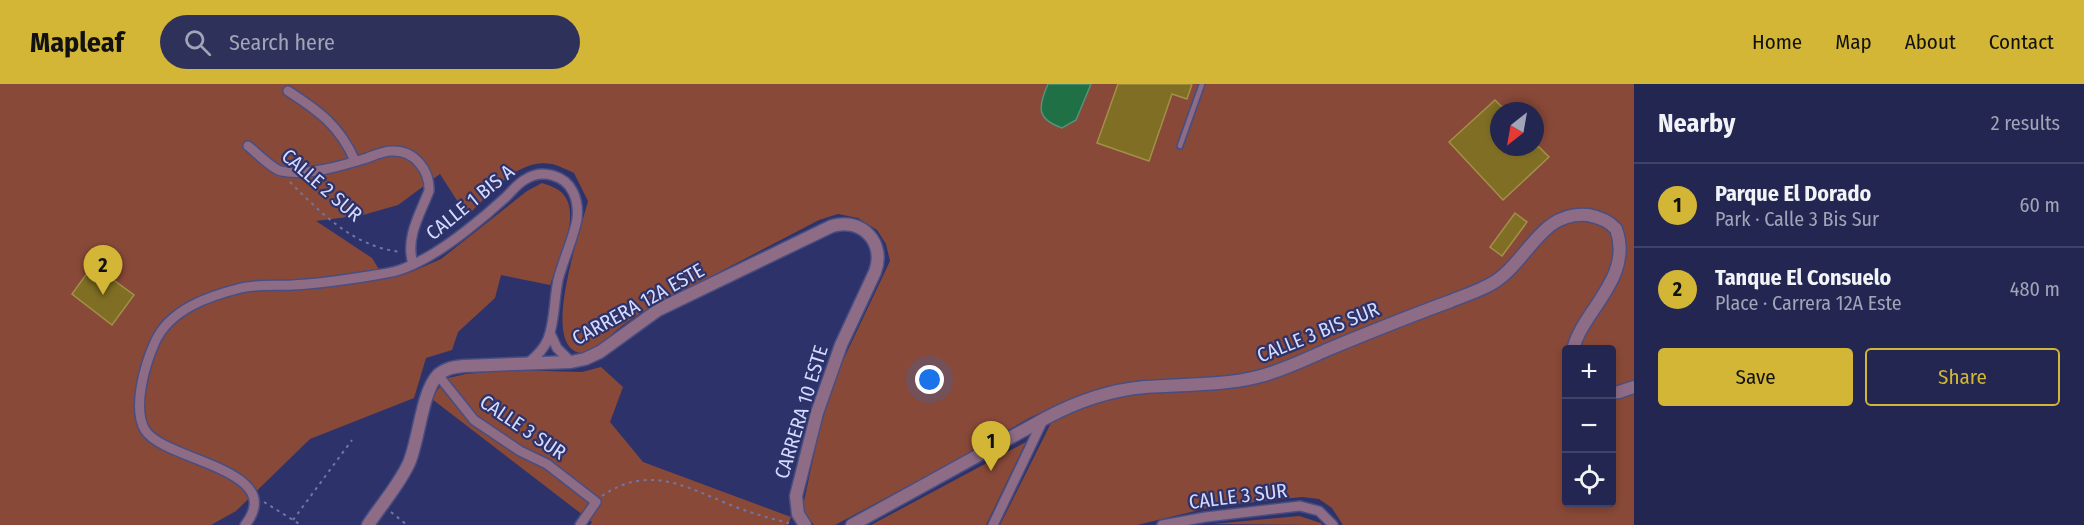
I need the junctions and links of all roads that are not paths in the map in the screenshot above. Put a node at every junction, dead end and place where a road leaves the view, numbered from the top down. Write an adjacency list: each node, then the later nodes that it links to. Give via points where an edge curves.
1 (1202, 84): 4 (lane)
2 (288, 91): 5 (street, via 327,119 347,143)
3 (248, 146): 5 (street, CALLE 2 SUR, via 279,171 320,170)
4 (1180, 146)
5 (355, 161): 7 (street, via 389,151 405,152 428,175 429,191 414,229 410,253)
6 (876, 244): 10 (street, CARRERA 12A ESTE, via 860,227 832,226 658,310 600,352); 19 (street, CARRERA 10 ESTE, via 877,267 832,367 797,491 796,508)
7 (413, 264): 8 (street, CALLE 1 BIS A, via 471,227 524,180 539,174 561,179 570,187 578,208 558,281); 17 (street, via 392,272 348,279 243,287 182,310 162,330 147,363 140,396 144,428 159,443 238,477 252,495 252,515)
8 (550, 333): 10 (street, via 557,348); 11 (street, via 542,350)
9 (1575, 345): 15 (street, CALLE 3 BIS SUR, via 1618,288 1627,262 1617,230 1600,218 1584,215 1569,216 1547,226 1507,273 1483,289 1283,369 1242,380 1125,390 1090,399)
10 (571, 362): 11 (street, CARRERA 12A ESTE)
11 (528, 363): 12 (street, CARRERA 12A ESTE, via 453,367)
12 (438, 375): 16 (street, via 429,392 408,466); 18 (street, CALLE 3 SUR, via 474,420 553,468 596,502)
13 (1634, 387): 14 (street)
14 (1616, 392)
15 (1043, 420): 20 (street, CALLE 3 BIS SUR); 21 (street)
16 (374, 518)
17 (245, 525)
18 (580, 525)
19 (805, 525)
20 (852, 525)
21 (993, 525)
22 (1162, 525): 23 (street, CALLE 3 SUR, via 1300,506 1319,511)
23 (1333, 525)

